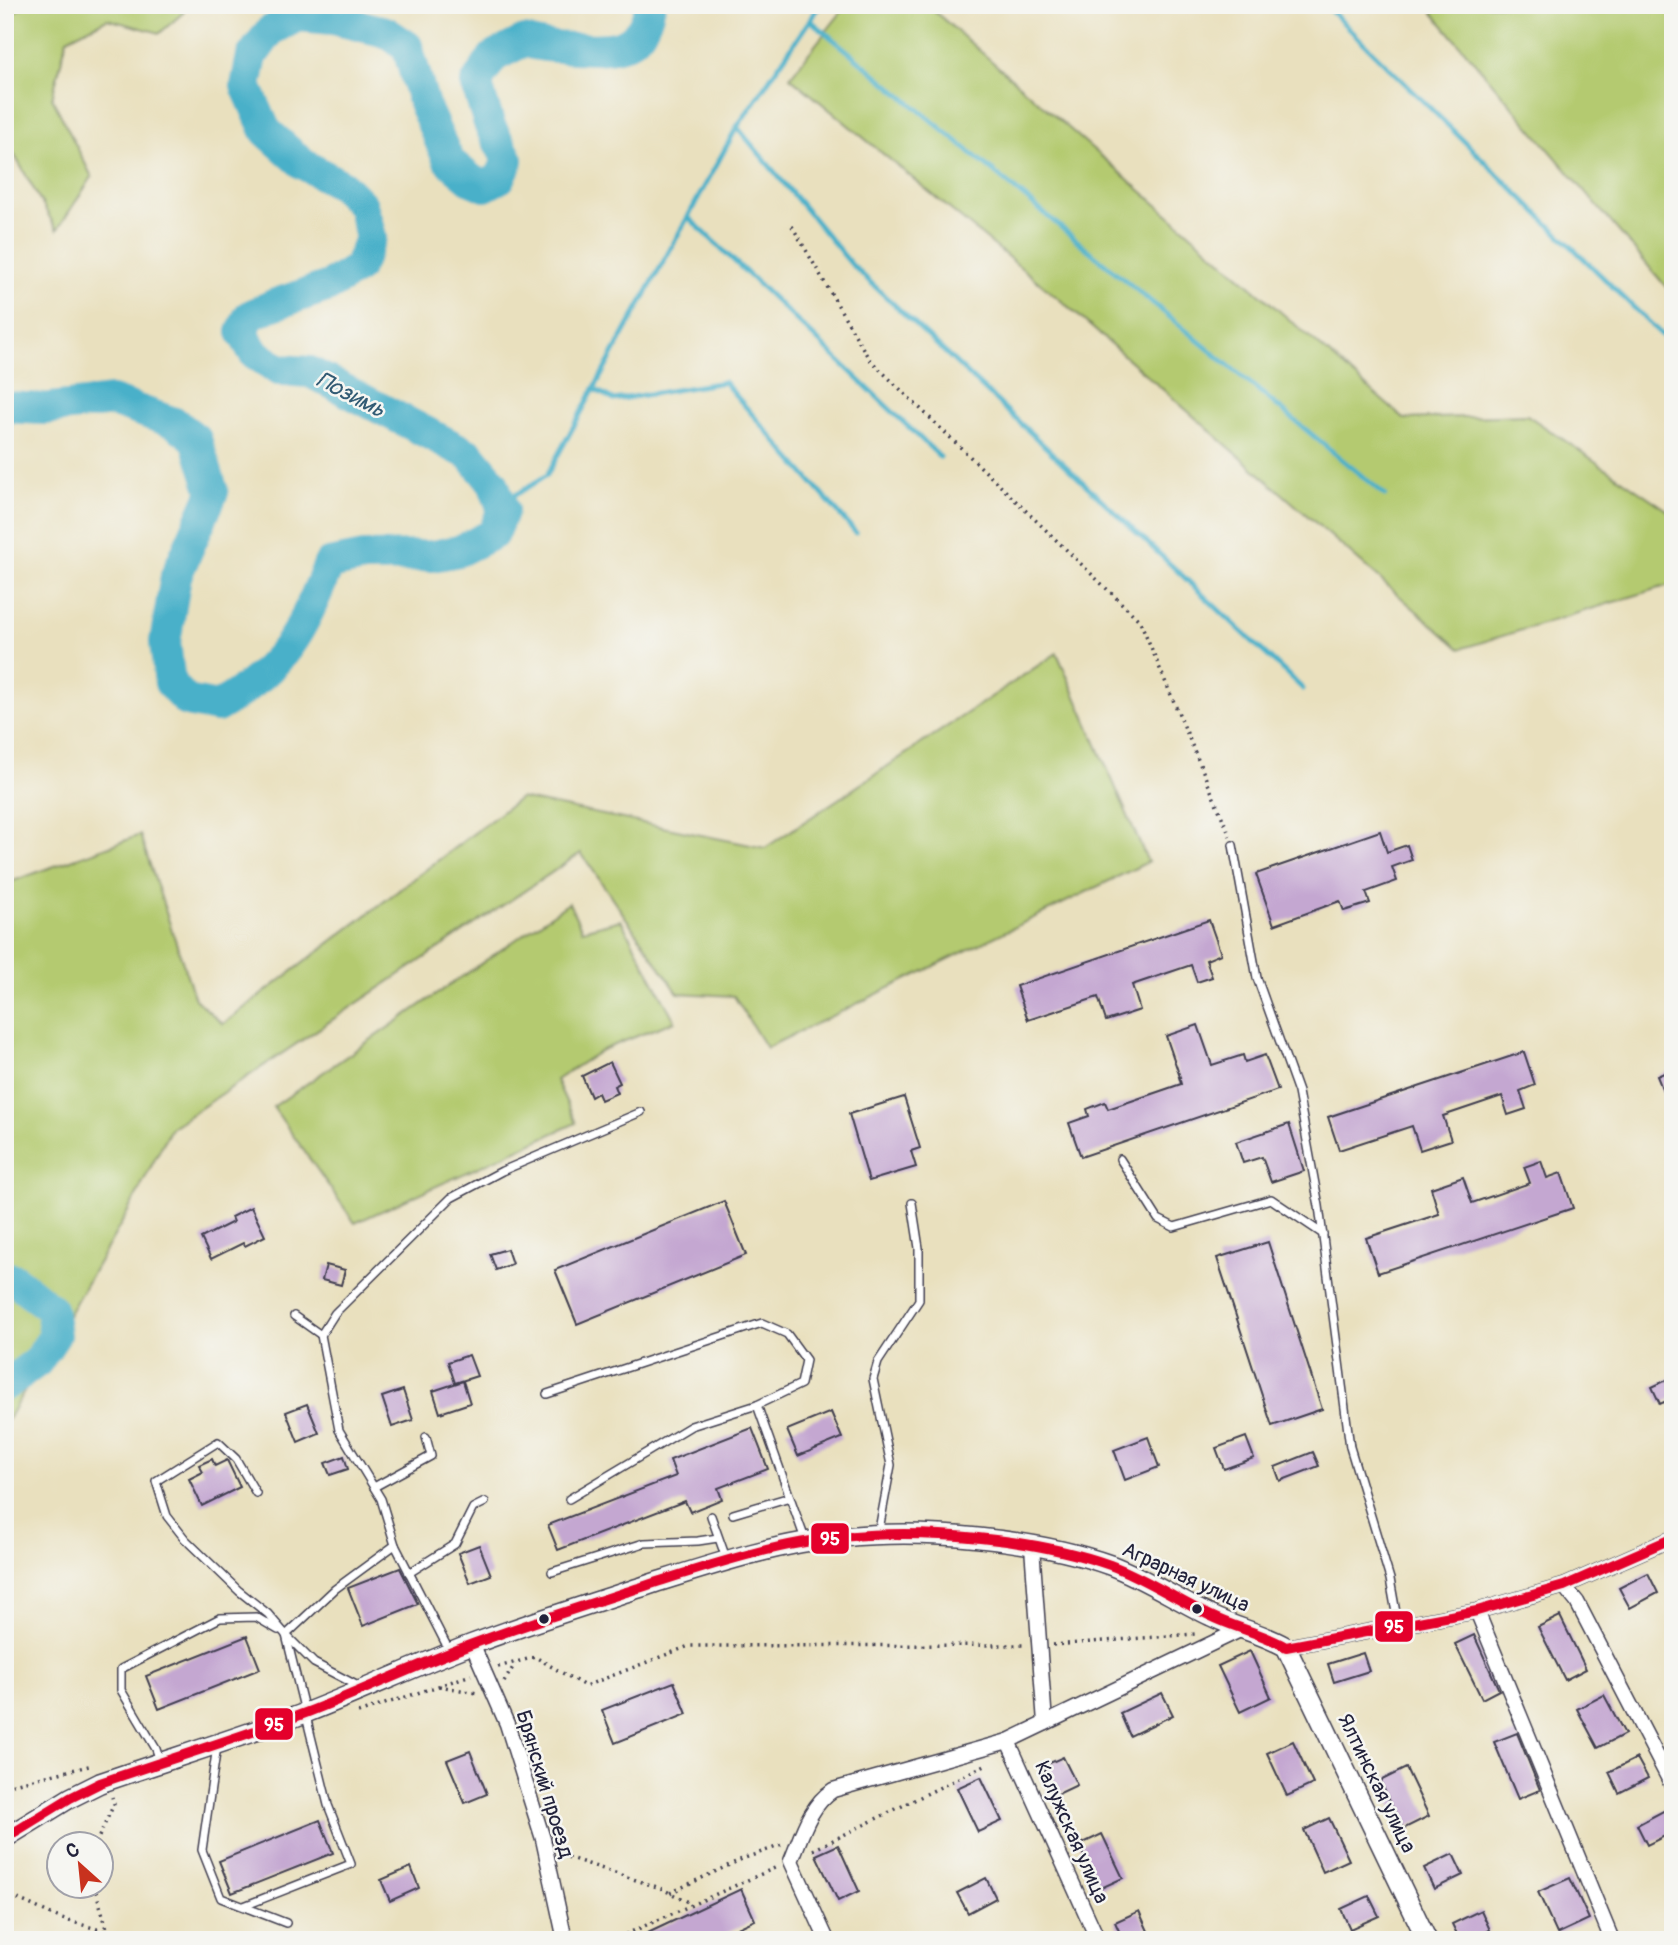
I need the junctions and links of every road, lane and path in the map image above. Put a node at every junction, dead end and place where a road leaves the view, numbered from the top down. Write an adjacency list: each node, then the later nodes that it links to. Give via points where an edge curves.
1 (792, 226): 2 (path, via 869,359 1140,621)
2 (1233, 845): 6 (lane, via 1257,978 1298,1092)
3 (641, 1112): 8 (lane, via 502,1171 451,1198 335,1313)
4 (1121, 1159): 6 (lane, via 1158,1219 1174,1227 1271,1199)
5 (912, 1203): 19 (lane, via 919,1248 919,1300 878,1362 873,1380 891,1465)
6 (1323, 1234): 30 (lane, via 1350,1447 1390,1579)
7 (294, 1316): 8 (lane)
8 (321, 1335): 12 (lane, via 339,1430)
9 (547, 1394): 10 (lane, via 762,1323 787,1334 806,1360 802,1384)
10 (757, 1405): 14 (lane); 15 (lane, via 691,1426)
11 (426, 1437): 12 (lane, via 431,1456)
12 (374, 1488): 23 (lane)
13 (256, 1493): 32 (lane, via 236,1459 218,1442 156,1482 167,1516 185,1539)
14 (790, 1497): 17 (lane); 22 (lane)
15 (569, 1499)
16 (485, 1502): 27 (lane, via 473,1508 455,1544)
17 (733, 1514)
18 (710, 1516): 20 (lane)
19 (878, 1535): 22 (street, Аграрная улица); 24 (street, Аграрная улица, via 946,1536)
20 (718, 1538): 25 (lane); 26 (lane, via 644,1543)
21 (1673, 1538): 28 (street)
22 (806, 1542): 25 (street, Аграрная улица)
23 (395, 1545): 27 (lane); 32 (lane, via 335,1588)
24 (1032, 1547): 31 (street, Аграрная улица, via 1109,1565 1163,1590); 34 (street)
25 (727, 1562): 33 (street, Аграрная улица)
26 (552, 1572)
27 (409, 1573): 36 (lane)
28 (1564, 1586): 29 (street); 49 (street, via 1577,1602)
29 (1477, 1611): 30 (street); 68 (street)
30 (1398, 1624): 35 (street)
31 (1234, 1633): 34 (path); 35 (street, Аграрная улица, via 1267,1636); 43 (street)
32 (286, 1635): 39 (lane, via 314,1662); 41 (lane); 46 (lane, via 256,1617 220,1618 121,1669 121,1690)
33 (472, 1644): 36 (street, Аграрная улица); 37 (street, Брянский проезд)
34 (1039, 1645): 37 (path, via 689,1646 585,1686 535,1657); 43 (street)
35 (1286, 1647): 67 (street, Ялтинская улица)
36 (450, 1652): 39 (street, Аграрная улица)
37 (484, 1671): 38 (path); 40 (street, Брянский проезд)
38 (439, 1686): 40 (path); 42 (path)
39 (364, 1689): 41 (street, Аграрная улица)
40 (495, 1696): 53 (street, Брянский проезд)
41 (305, 1713): 44 (street, Аграрная улица); 59 (lane, via 328,1805 351,1864)
42 (348, 1717)
43 (1045, 1723): 45 (street)
44 (218, 1742): 46 (street, Аграрная улица); 59 (lane, via 202,1850 221,1898)
45 (1010, 1746): 52 (street, via 833,1790 811,1812); 54 (path); 66 (street, Калужская улица)
46 (160, 1760): 47 (street, Аграрная улица)
47 (106, 1771): 48 (path); 50 (path, via 114,1804); 51 (street, Аграрная улица)
48 (5, 1786)
49 (1673, 1787)
50 (102, 1829)
51 (5, 1838)
52 (800, 1838): 54 (street); 56 (path)
53 (546, 1850): 56 (path); 63 (street, Брянский проезд)
54 (791, 1861): 58 (path); 65 (street)
55 (5, 1893): 61 (path, via 62,1919)
56 (670, 1893): 58 (path)
57 (98, 1899): 61 (path)
58 (691, 1903): 64 (path)
59 (244, 1906): 60 (lane)
60 (286, 1923)
61 (108, 1932): 62 (path)
62 (120, 1940)
63 (565, 1940)
64 (613, 1940)
65 (827, 1940)
66 (1098, 1940)
67 (1427, 1940)
68 (1612, 1940)

